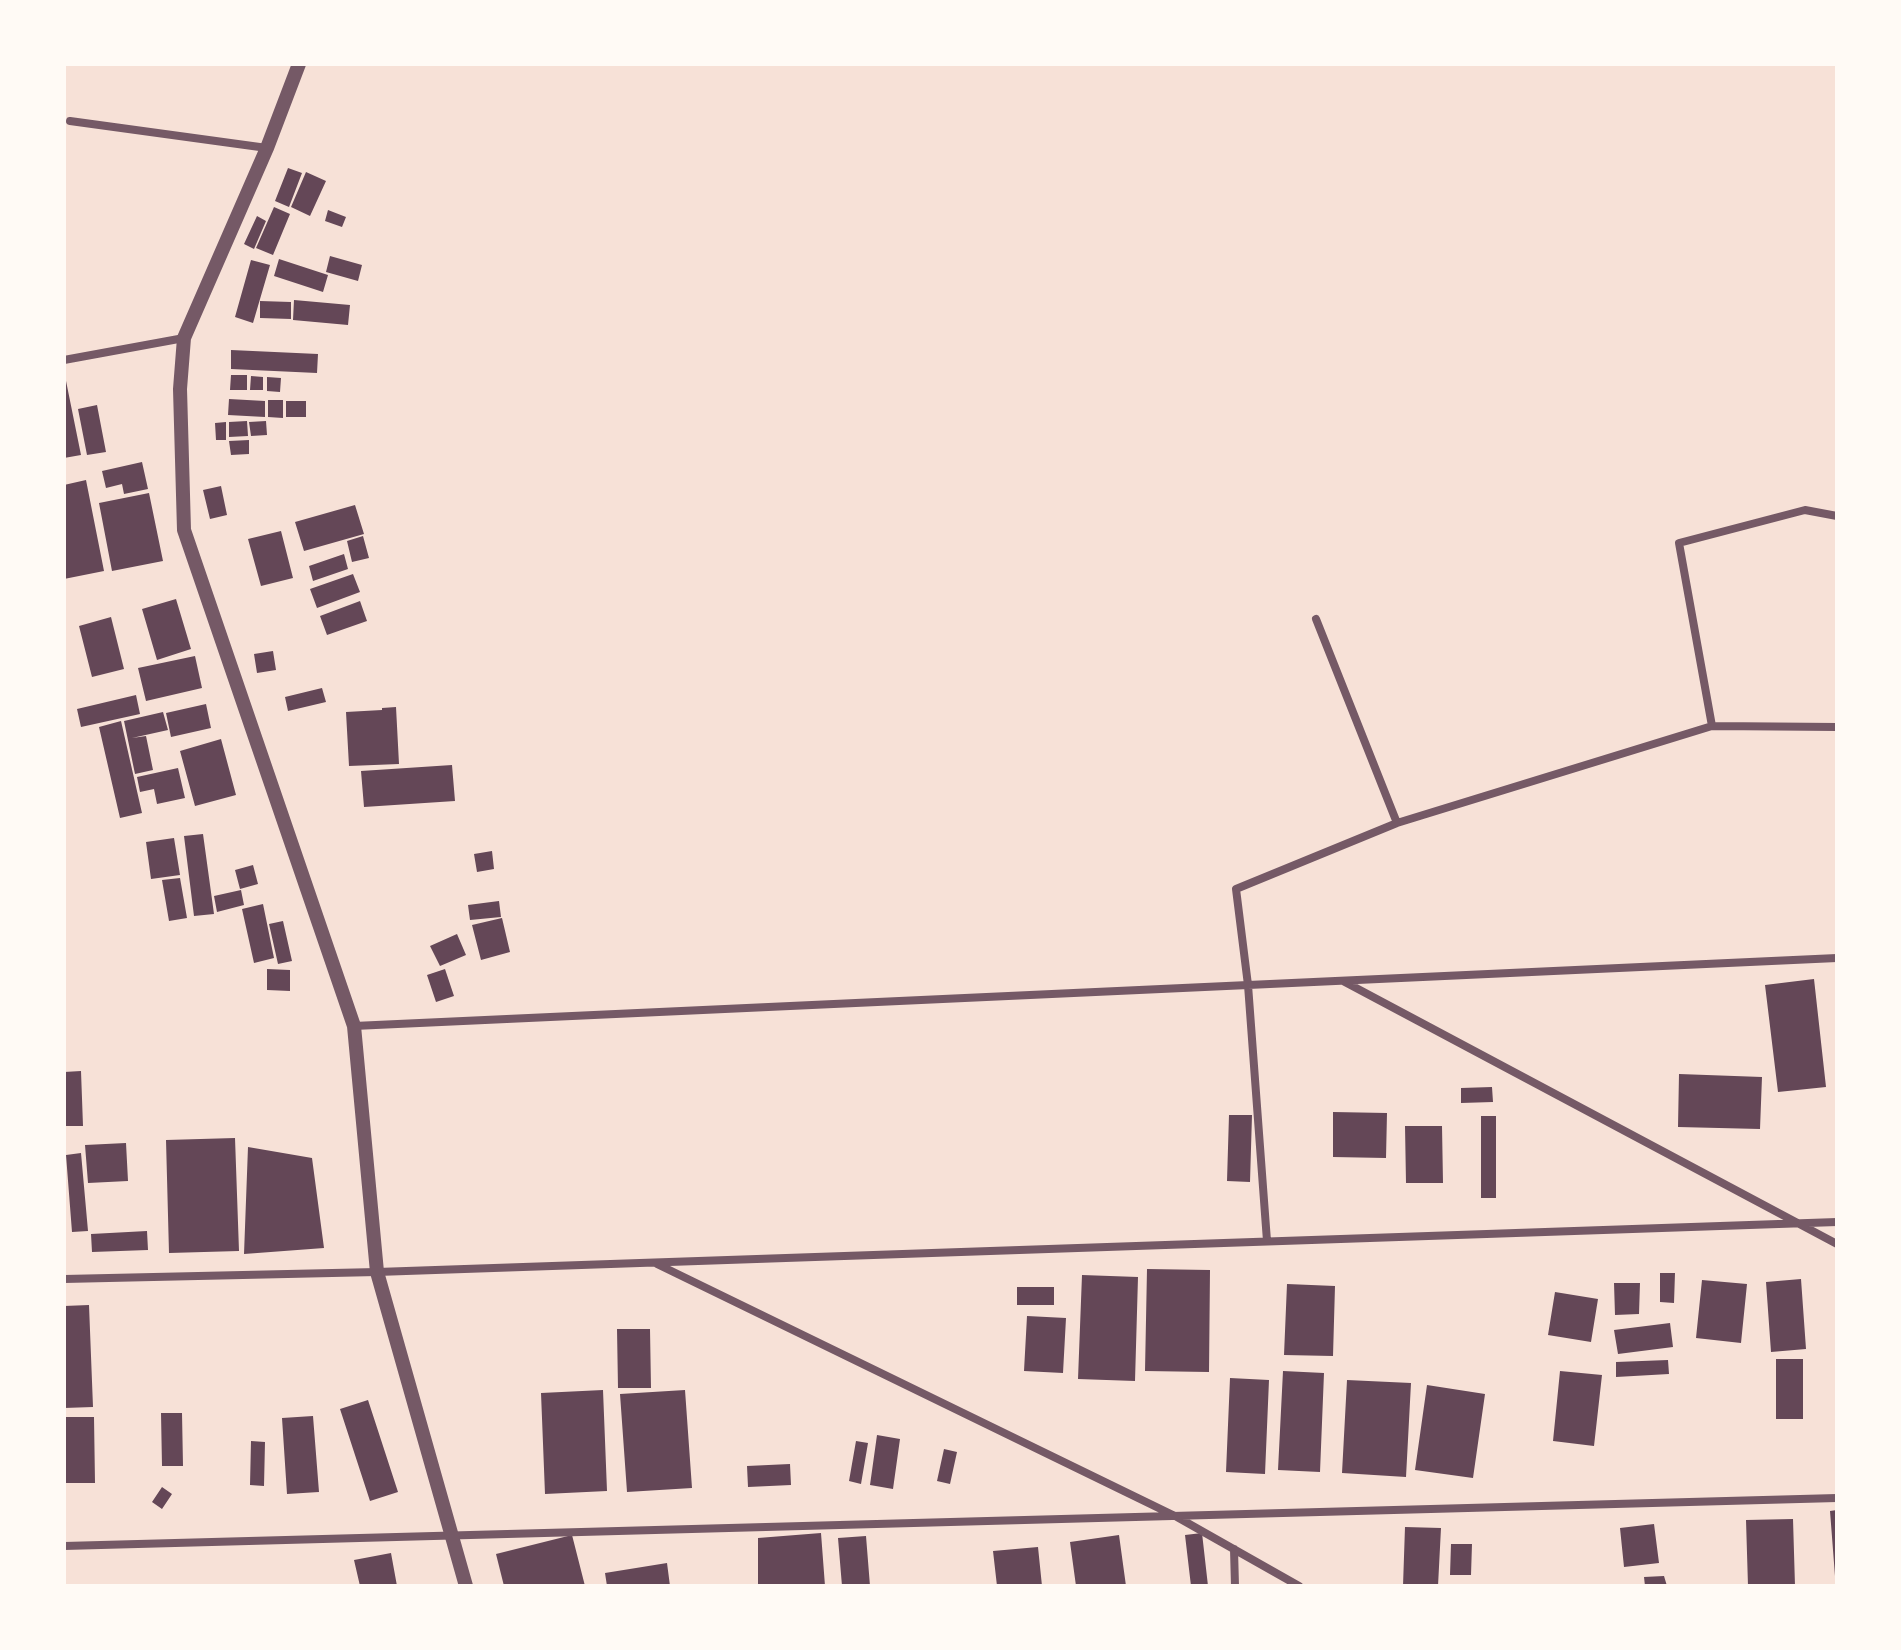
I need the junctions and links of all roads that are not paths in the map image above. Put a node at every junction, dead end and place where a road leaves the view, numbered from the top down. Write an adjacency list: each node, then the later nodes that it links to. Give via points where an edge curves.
1 (299, 64): 3 (street)
2 (70, 121): 3 (street)
3 (267, 148): 4 (street)
4 (184, 338): 5 (street); 14 (street, via 184,530)
5 (64, 360)
6 (1837, 516): 8 (street, via 1805,510 1679,543)
7 (1316, 619): 10 (street)
8 (1712, 726): 9 (street); 10 (street)
9 (1837, 727)
10 (1397, 823): 13 (street, via 1236,889)
11 (1837, 958): 12 (street)
12 (1342, 980): 13 (street); 16 (street)
13 (1248, 985): 14 (street); 17 (street)
14 (354, 1026): 20 (street)
15 (1837, 1222): 16 (street)
16 (1798, 1223): 17 (street); 18 (street)
17 (1267, 1241): 19 (street)
18 (1837, 1244)
19 (654, 1262): 20 (street); 23 (street)
20 (377, 1272): 21 (street); 24 (street)
21 (64, 1279)
22 (1837, 1498): 23 (street)
23 (1177, 1517): 24 (street); 26 (street)
24 (453, 1537): 25 (street); 27 (street)
25 (64, 1546)
26 (1234, 1549): 28 (street); 29 (street)
27 (466, 1586)
28 (1235, 1586)
29 (1299, 1586)

